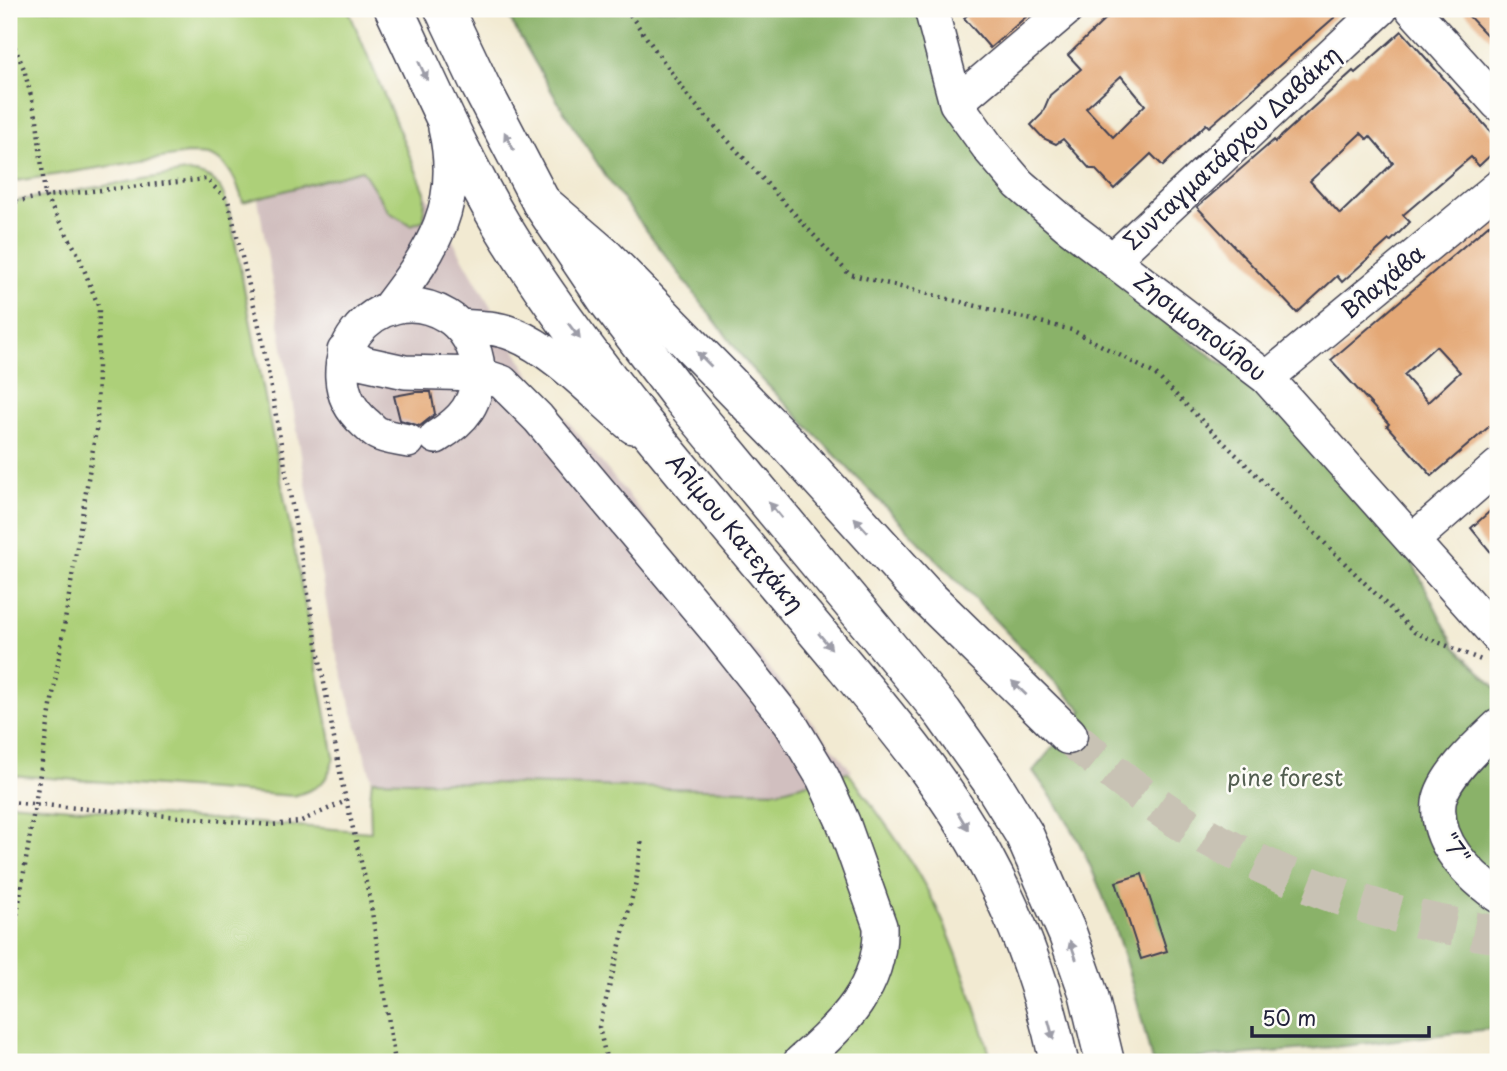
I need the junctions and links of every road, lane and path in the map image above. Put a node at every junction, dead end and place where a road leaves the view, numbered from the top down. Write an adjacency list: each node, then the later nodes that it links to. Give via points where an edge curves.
1 (394, 9): 11 (main road, Αλίμου Κατεχάκη, one-way to 11)
2 (444, 9): 14 (main road, Αλίμου Κατεχάκη, one-way to 2)
3 (626, 9): 25 (path, via 691,100 849,274 1072,330 1155,374 1414,632)
4 (931, 9): 9 (street, Ζησιμοπούλου)
5 (1067, 9): 9 (street)
6 (1381, 9): 16 (street, Συνταγματάρχου Δαβάκη)
7 (1412, 9): 10 (street)
8 (9, 34): 13 (path, via 37,120)
9 (956, 103): 16 (street, Ζησιμοπούλου, via 1019,184)
10 (1498, 104)
11 (439, 105): 17 (street, via 450,152 451,187 437,237); 23 (main road, Αλίμου Κατεχάκη, one-way to 23, via 514,244 604,371)
12 (1498, 187): 21 (street, Βλαχάβα)
13 (45, 196): 15 (path); 28 (path, via 206,179 228,200 262,338); 30 (path, via 78,254 99,308 98,373 97,424)
14 (541, 202): 27 (main road, one-way to 14, via 925,595 789,445 605,257); 38 (main road, Αλίμου Κατεχάκη, one-way to 14, via 1068,935 1024,834 990,779 943,713 664,375)
15 (9, 203)
16 (1113, 259): 21 (street, Ζησιμοπούλου)
17 (388, 307): 18 (street, via 411,304 435,309); 19 (street, via 361,324)
18 (459, 326): 20 (street, via 470,339); 23 (street, via 512,334 550,355)
19 (344, 351): 20 (street, via 364,363 405,372); 20 (street, via 342,383 354,412 377,433 422,439 456,425 470,406)
20 (478, 374): 36 (street, via 502,382 538,418 790,723 824,778 880,926 880,944 865,990 851,1014)
21 (1267, 378): 24 (street, Ζησιμοπούλου)
22 (1498, 466): 24 (street)
23 (684, 471): 37 (main road, Αλίμου Κατεχάκη, one-way to 37, via 907,741 950,800 1005,902 1044,1002)
24 (1413, 540): 25 (street, Ζησιμοπούλου)
25 (1493, 650)
26 (1498, 726): 32 (street, "7", via 1452,775 1439,802 1441,831 1453,853)
27 (1068, 736)
28 (346, 801): 30 (path, via 299,822 271,825); 34 (path, via 370,899)
29 (9, 802): 30 (path)
30 (35, 804): 33 (path)
31 (642, 838): 35 (path, via 636,882 599,1027)
32 (1498, 896)
33 (9, 964)
34 (395, 1062)
35 (607, 1062)
36 (800, 1062)
37 (1059, 1062)
38 (1105, 1062)

